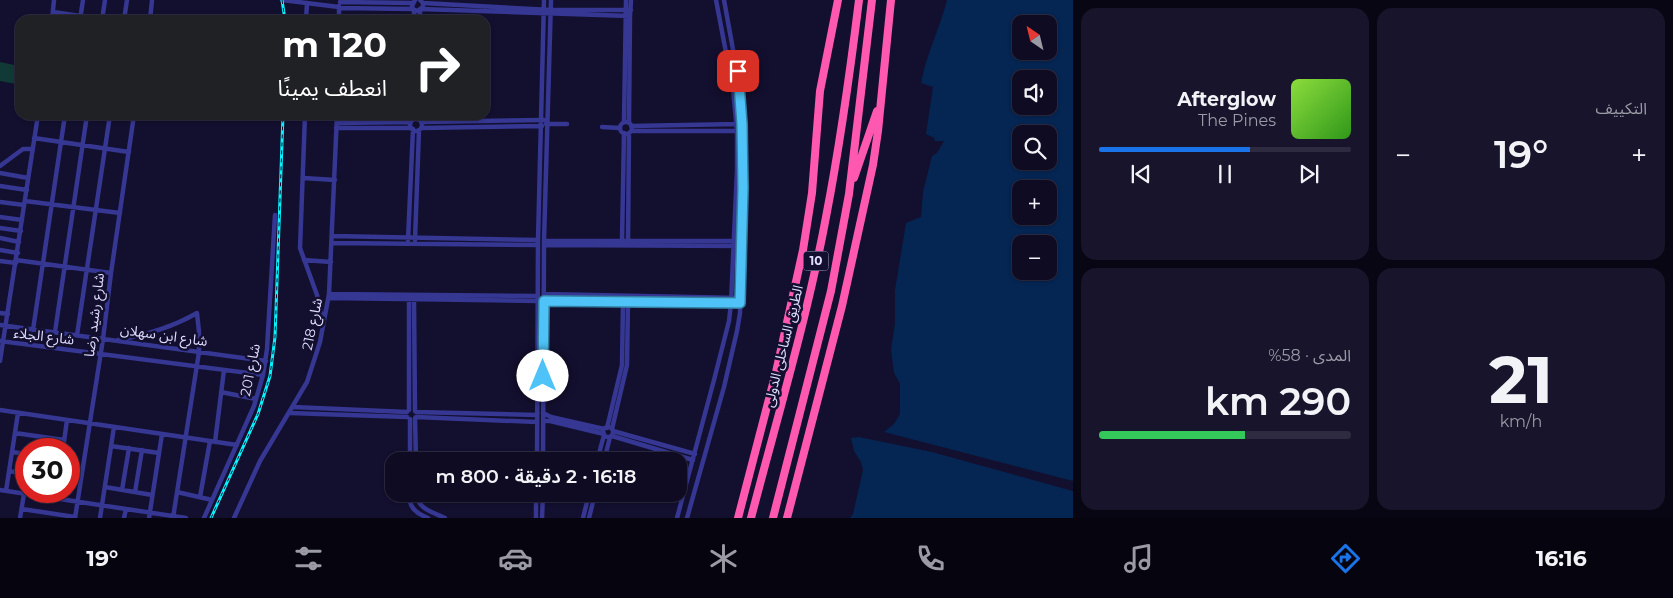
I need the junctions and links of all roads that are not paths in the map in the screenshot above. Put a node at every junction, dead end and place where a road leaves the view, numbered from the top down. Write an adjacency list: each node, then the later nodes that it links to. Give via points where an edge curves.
1 (54, 0): 24 (street)
2 (83, 0): 29 (street)
3 (105, 0): 30 (street)
4 (127, 0): 31 (street)
5 (152, 0): 32 (street)
6 (282, 0): 7 (street)
7 (290, 0): 20 (street)
8 (544, 0): 25 (street)
9 (551, 0): 26 (street)
10 (626, 0): 23 (street)
11 (632, 0): 23 (street)
12 (716, 0): 51 (street)
13 (724, 0): 52 (street, via 740,88)
14 (838, 0): 216 (highway, الطريق الساحلى الدولى / 10, via 820,91 803,250 776,372)
15 (859, 0): 217 (highway, الطريق الساحلى الدولى / 10, via 826,218)
16 (872, 0): 72 (highway, 10)
17 (891, 0): 37 (highway)
18 (414, 1): 21 (street); 22 (street)
19 (421, 1): 22 (street); 25 (street)
20 (307, 3): 21 (street); 33 (street)
21 (339, 4): 22 (street)
22 (417, 10): 25 (street); 34 (street); 35 (street)
23 (628, 10): 26 (street); 36 (street)
24 (53, 12): 27 (street); 28 (street)
25 (544, 12): 26 (street); 48 (street)
26 (551, 12): 36 (street); 49 (street)
27 (53, 15)
28 (66, 15)
29 (80, 15)
30 (103, 15)
31 (125, 15)
32 (150, 15)
33 (306, 15)
34 (416, 15)
35 (418, 15)
36 (628, 16): 55 (street)
37 (880, 102): 72 (highway); 219 (highway, via 876,146 842,306)
38 (37, 120): 59 (street)
39 (64, 120): 60 (street)
40 (86, 120): 61 (street)
41 (109, 120): 62 (street)
42 (133, 120): 64 (street, شارع رشيد رضا)
43 (305, 120): 68 (street)
44 (337, 120): 53 (street, شارع 218)
45 (420, 120): 56 (street)
46 (450, 120): 48 (street)
47 (412, 123): 53 (street); 56 (street); 86 (street)
48 (541, 123): 49 (street); 56 (street); 92 (street)
49 (547, 123): 50 (street); 93 (street)
50 (567, 124)
51 (736, 124): 52 (street); 55 (street); 57 (street)
52 (742, 124): 58 (street)
53 (336, 126): 69 (street, شارع 218)
54 (602, 127): 55 (street, via 620,128 621,124)
55 (628, 128): 57 (street); 88 (street); 89 (street)
56 (420, 129): 87 (street)
57 (736, 131): 58 (street); 95 (street)
58 (742, 131): 96 (street)
59 (34, 138): 60 (street); 63 (street)
60 (60, 141): 61 (street); 75 (street)
61 (83, 145): 62 (street); 76 (street)
62 (105, 148): 64 (street); 77 (street)
63 (33, 149): 65 (street, via 23,149); 67 (street)
64 (129, 152): 78 (street, شارع رشيد رضا)
65 (0, 166)
66 (0, 173): 67 (street)
67 (28, 178): 71 (street)
68 (303, 178): 69 (street); 99 (street, via 300,248)
69 (335, 180): 84 (street, شارع 218)
70 (0, 186): 71 (street)
71 (27, 190): 74 (street)
72 (849, 194): 218 (highway, 10, via 831,291)
73 (0, 202): 74 (street)
74 (25, 203): 75 (street); 81 (street)
75 (52, 204): 76 (street); 103 (street)
76 (74, 207): 77 (street); 104 (street)
77 (96, 210): 78 (street); 105 (street)
78 (120, 213): 106 (street, شارع رشيد رضا)
79 (275, 215): 130 (street, شارع 201)
80 (0, 217): 81 (street)
81 (22, 220): 83 (street)
82 (0, 228): 83 (street)
83 (21, 231): 90 (street)
84 (332, 236): 86 (street); 91 (street, شارع 218)
85 (0, 238): 90 (street)
86 (408, 238): 87 (street); 94 (street)
87 (415, 241): 92 (street); 94 (street)
88 (622, 241): 89 (street); 93 (street)
89 (628, 241): 95 (street)
90 (19, 242): 98 (street)
91 (332, 243): 94 (street); 102 (street, شارع 218)
92 (538, 243): 111 (street)
93 (544, 243): 95 (street); 107 (street)
94 (408, 244)
95 (734, 244): 96 (street); 113 (street)
96 (743, 244): 115 (street)
97 (0, 250): 98 (street)
98 (18, 253): 101 (street)
99 (304, 260): 102 (street); 121 (street)
100 (0, 262): 101 (street)
101 (16, 262): 103 (street); 118 (street)
102 (331, 262): 108 (street, شارع 218)
103 (43, 263): 104 (street); 122 (street)
104 (65, 267): 105 (street); 123 (street)
105 (87, 270): 106 (street); 124 (street)
106 (111, 273): 125 (street, شارع رشيد رضا)
107 (544, 294): 113 (street); 114 (street)
108 (329, 296): 109 (street); 121 (street, شارع 218)
109 (391, 297): 110 (street); 112 (street)
110 (448, 297): 111 (street); 112 (street)
111 (538, 298): 144 (street)
112 (411, 299): 142 (street); 143 (street)
113 (732, 300): 115 (street); 116 (street); 172 (street)
114 (544, 301): 116 (street); 141 (street)
115 (741, 301): 215 (street, via 724,388)
116 (626, 302): 150 (street, via 627,365)
117 (0, 312): 118 (street)
118 (8, 314): 120 (street)
119 (0, 325): 120 (street, شارع ابن سهلان)
120 (6, 326): 122 (street, شارع ابن سهلان); 127 (street)
121 (324, 326): 137 (street, شارع 218, via 312,370)
122 (33, 330): 123 (street, شارع ابن سهلان)
123 (55, 332): 124 (street, شارع ابن سهلان)
124 (77, 335): 125 (street, شارع ابن سهلان)
125 (103, 338): 126 (street, شارع ابن سهلان); 129 (street, شارع رشيد رضا)
126 (118, 340): 128 (street, شارع ابن سهلان); 128 (street, via 158,331 196,313)
127 (1, 342): 129 (street, شارع الجلاء); 131 (street)
128 (199, 352): 130 (street, شارع ابن سهلان); 132 (street)
129 (101, 354): 132 (street, شارع الجلاء); 148 (street, شارع رشيد رضا)
130 (266, 360): 134 (street, شارع 201)
131 (0, 361)
132 (197, 366): 133 (street, شارع الجلاء); 155 (street)
133 (224, 370): 134 (street, شارع الجلاء); 135 (street)
134 (263, 376): 136 (street, شارع 201)
135 (221, 392): 136 (street); 158 (street)
136 (256, 399): 159 (street, شارع 201)
137 (293, 407): 140 (street, شارع 218); 142 (street)
138 (0, 410): 139 (street)
139 (18, 413): 145 (street); 151 (street)
140 (290, 413): 142 (street); 207 (street, شارع 218, via 260,461)
141 (543, 413): 146 (street); 150 (street)
142 (408, 414): 143 (street); 143 (street); 165 (street)
143 (416, 414): 144 (street); 147 (street); 166 (street)
144 (537, 416): 147 (street)
145 (67, 420): 148 (street); 154 (street)
146 (543, 421): 150 (street); 157 (street)
147 (537, 422): 156 (street)
148 (89, 424): 149 (street); 176 (street, شارع رشيد رضا)
149 (114, 427): 152 (street); 160 (street)
150 (608, 432): 169 (street); 170 (street); 172 (street); 173 (street)
151 (15, 433): 153 (street); 163 (street)
152 (162, 434): 155 (street); 171 (street)
153 (50, 438)
154 (64, 438)
155 (186, 438): 158 (street); 183 (street)
156 (537, 439): 157 (street); 167 (street)
157 (543, 441): 168 (street)
158 (212, 442): 159 (street); 185 (street)
159 (237, 445): 186 (street, شارع 201)
160 (111, 446): 161 (street); 177 (street)
161 (129, 448): 162 (street); 179 (street)
162 (142, 450): 171 (street); 182 (street)
163 (12, 452): 164 (street); 174 (street)
164 (15, 452)
165 (410, 452)
166 (416, 452)
167 (537, 452)
168 (543, 452)
169 (601, 452)
170 (605, 452)
171 (159, 453): 184 (street)
172 (695, 454): 173 (street)
173 (693, 460): 214 (street)
174 (9, 471): 175 (street); 180 (street)
175 (15, 472)
176 (80, 482)
177 (105, 487): 179 (street); 196 (street)
178 (0, 490): 180 (street)
179 (122, 490): 182 (street)
180 (6, 491): 181 (street)
181 (15, 492)
182 (135, 492): 184 (street)
183 (177, 492): 185 (street); 201 (street)
184 (152, 495): 199 (street)
185 (200, 497): 186 (street)
186 (212, 500): 206 (street, شارع 201)
187 (80, 502): 196 (street)
188 (410, 502): 208 (street, via 414,511)
189 (418, 502): 209 (street)
190 (536, 502): 210 (street)
191 (543, 502): 211 (street)
192 (587, 502): 212 (street)
193 (593, 502): 213 (street)
194 (23, 503): 197 (street)
195 (77, 503): 200 (street, شارع رشيد رضا)
196 (102, 505): 198 (street); 203 (street)
197 (22, 509): 200 (street); 202 (street)
198 (126, 509): 199 (street); 204 (street)
199 (149, 515): 201 (street)
200 (75, 517)
201 (173, 517): 205 (street)
202 (20, 518)
203 (100, 518)
204 (124, 518)
205 (186, 518)
206 (204, 518)
207 (234, 518)
208 (428, 518)
209 (445, 518)
210 (536, 518)
211 (542, 518)
212 (582, 518)
213 (589, 518)
214 (677, 518)
215 (687, 518)
216 (738, 518)
217 (750, 518)
218 (774, 518)
219 (787, 518)

